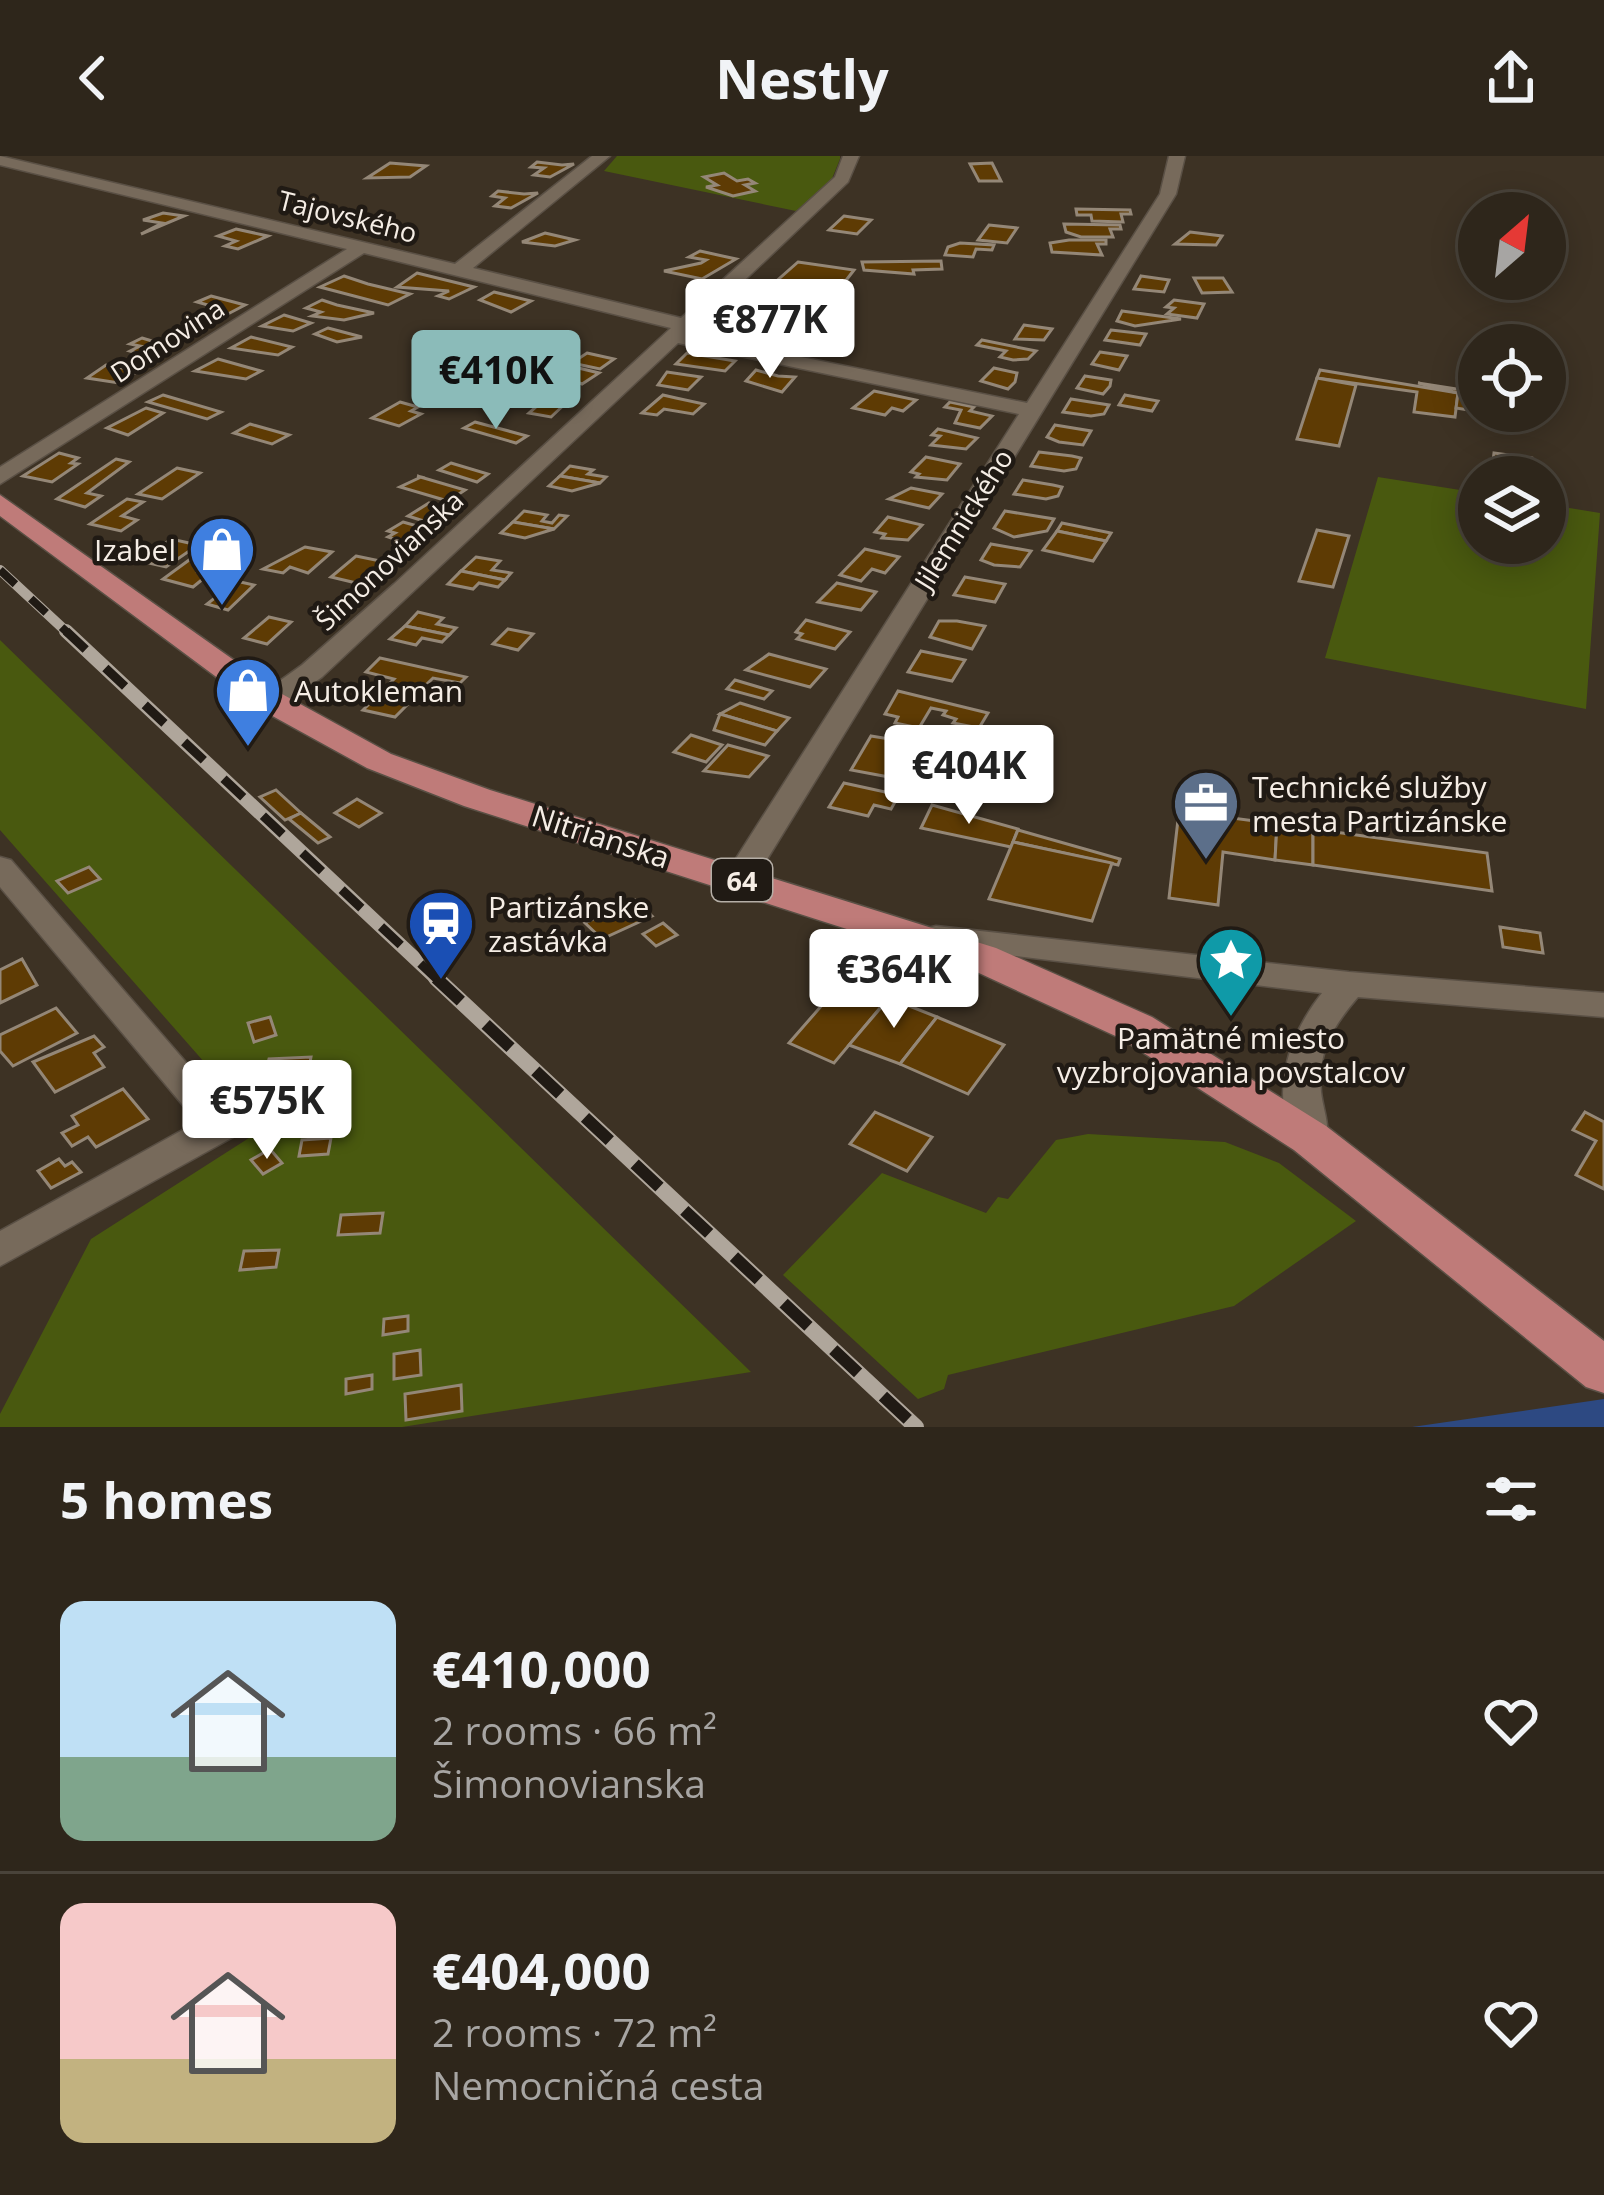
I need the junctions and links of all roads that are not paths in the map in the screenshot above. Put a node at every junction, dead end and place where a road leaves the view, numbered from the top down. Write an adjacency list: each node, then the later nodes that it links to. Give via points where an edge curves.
1 (602, 156): 6 (street)
2 (850, 156): 7 (street, Šimonovianska, via 842,179)
3 (1177, 156): 8 (street, Jilemnického, via 1168,194)
4 (0, 160): 5 (street, Tajovského)
5 (362, 248): 6 (street, Tajovského); 9 (street, Domovina)
6 (458, 271): 7 (street, Tajovského)
7 (678, 331): 8 (street, Tajovského); 11 (street, Šimonovianska, via 404,589)
8 (1030, 410): 13 (street, Jilemnického)
9 (0, 477)
10 (0, 503): 11 (main road, Nitrianska / 64)
11 (269, 701): 13 (main road, Nitrianska / 64, via 426,779)
12 (0, 867): 18 (street, via 222,1126)
13 (739, 879): 14 (main road, Nitrianska / 64)
14 (918, 935): 15 (street); 17 (main road, Nitrianska / 64, via 1137,1028)
15 (1349, 984): 16 (street); 17 (street, via 1314,1024 1298,1075)
16 (1604, 1005)
17 (1310, 1138): 19 (main road, Nitrianska / 64)
18 (0, 1250)
19 (1604, 1371)

